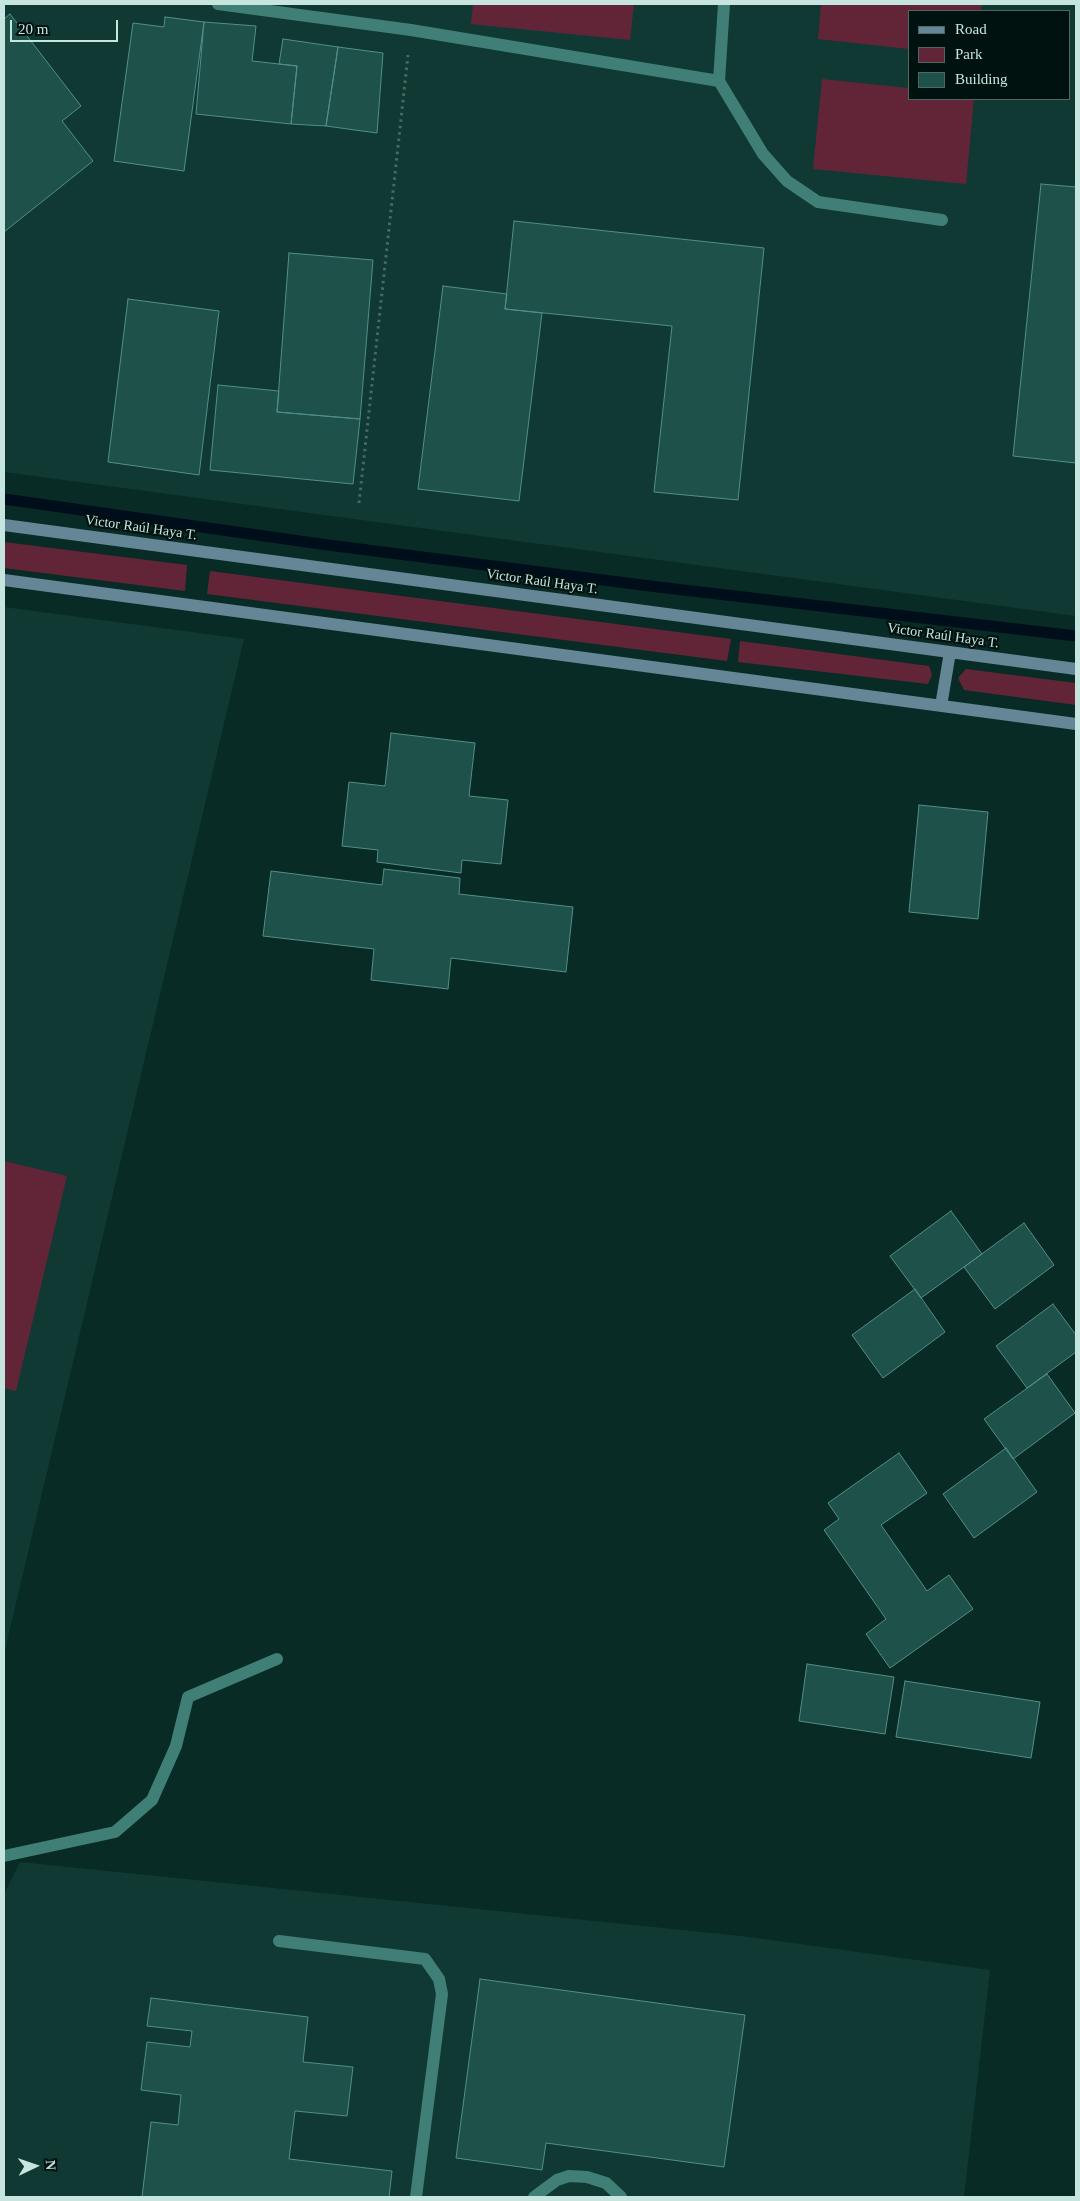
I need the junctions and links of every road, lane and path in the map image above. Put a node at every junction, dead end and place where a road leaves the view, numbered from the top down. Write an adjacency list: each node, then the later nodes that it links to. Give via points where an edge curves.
1 (218, 4): 4 (lane, via 411,30)
2 (724, 4): 4 (lane)
3 (409, 50): 6 (path)
4 (719, 81): 5 (lane, via 763,154 787,181 818,202)
5 (942, 220)
6 (359, 504)
7 (4, 525): 9 (street, Victor Raúl Haya T.)
8 (4, 580): 11 (street)
9 (950, 652): 10 (street, Victor Raúl Haya T.); 11 (street)
10 (1076, 669)
11 (941, 706): 12 (street)
12 (1076, 724)
13 (277, 1659): 14 (lane, via 188,1697 176,1746 152,1800 115,1832)
14 (4, 1856)
15 (279, 1941): 16 (lane, via 425,1959 439,1979 442,1994)
16 (416, 2197)
17 (534, 2197): 18 (lane, via 557,2180 569,2176 606,2183)
18 (621, 2197)

